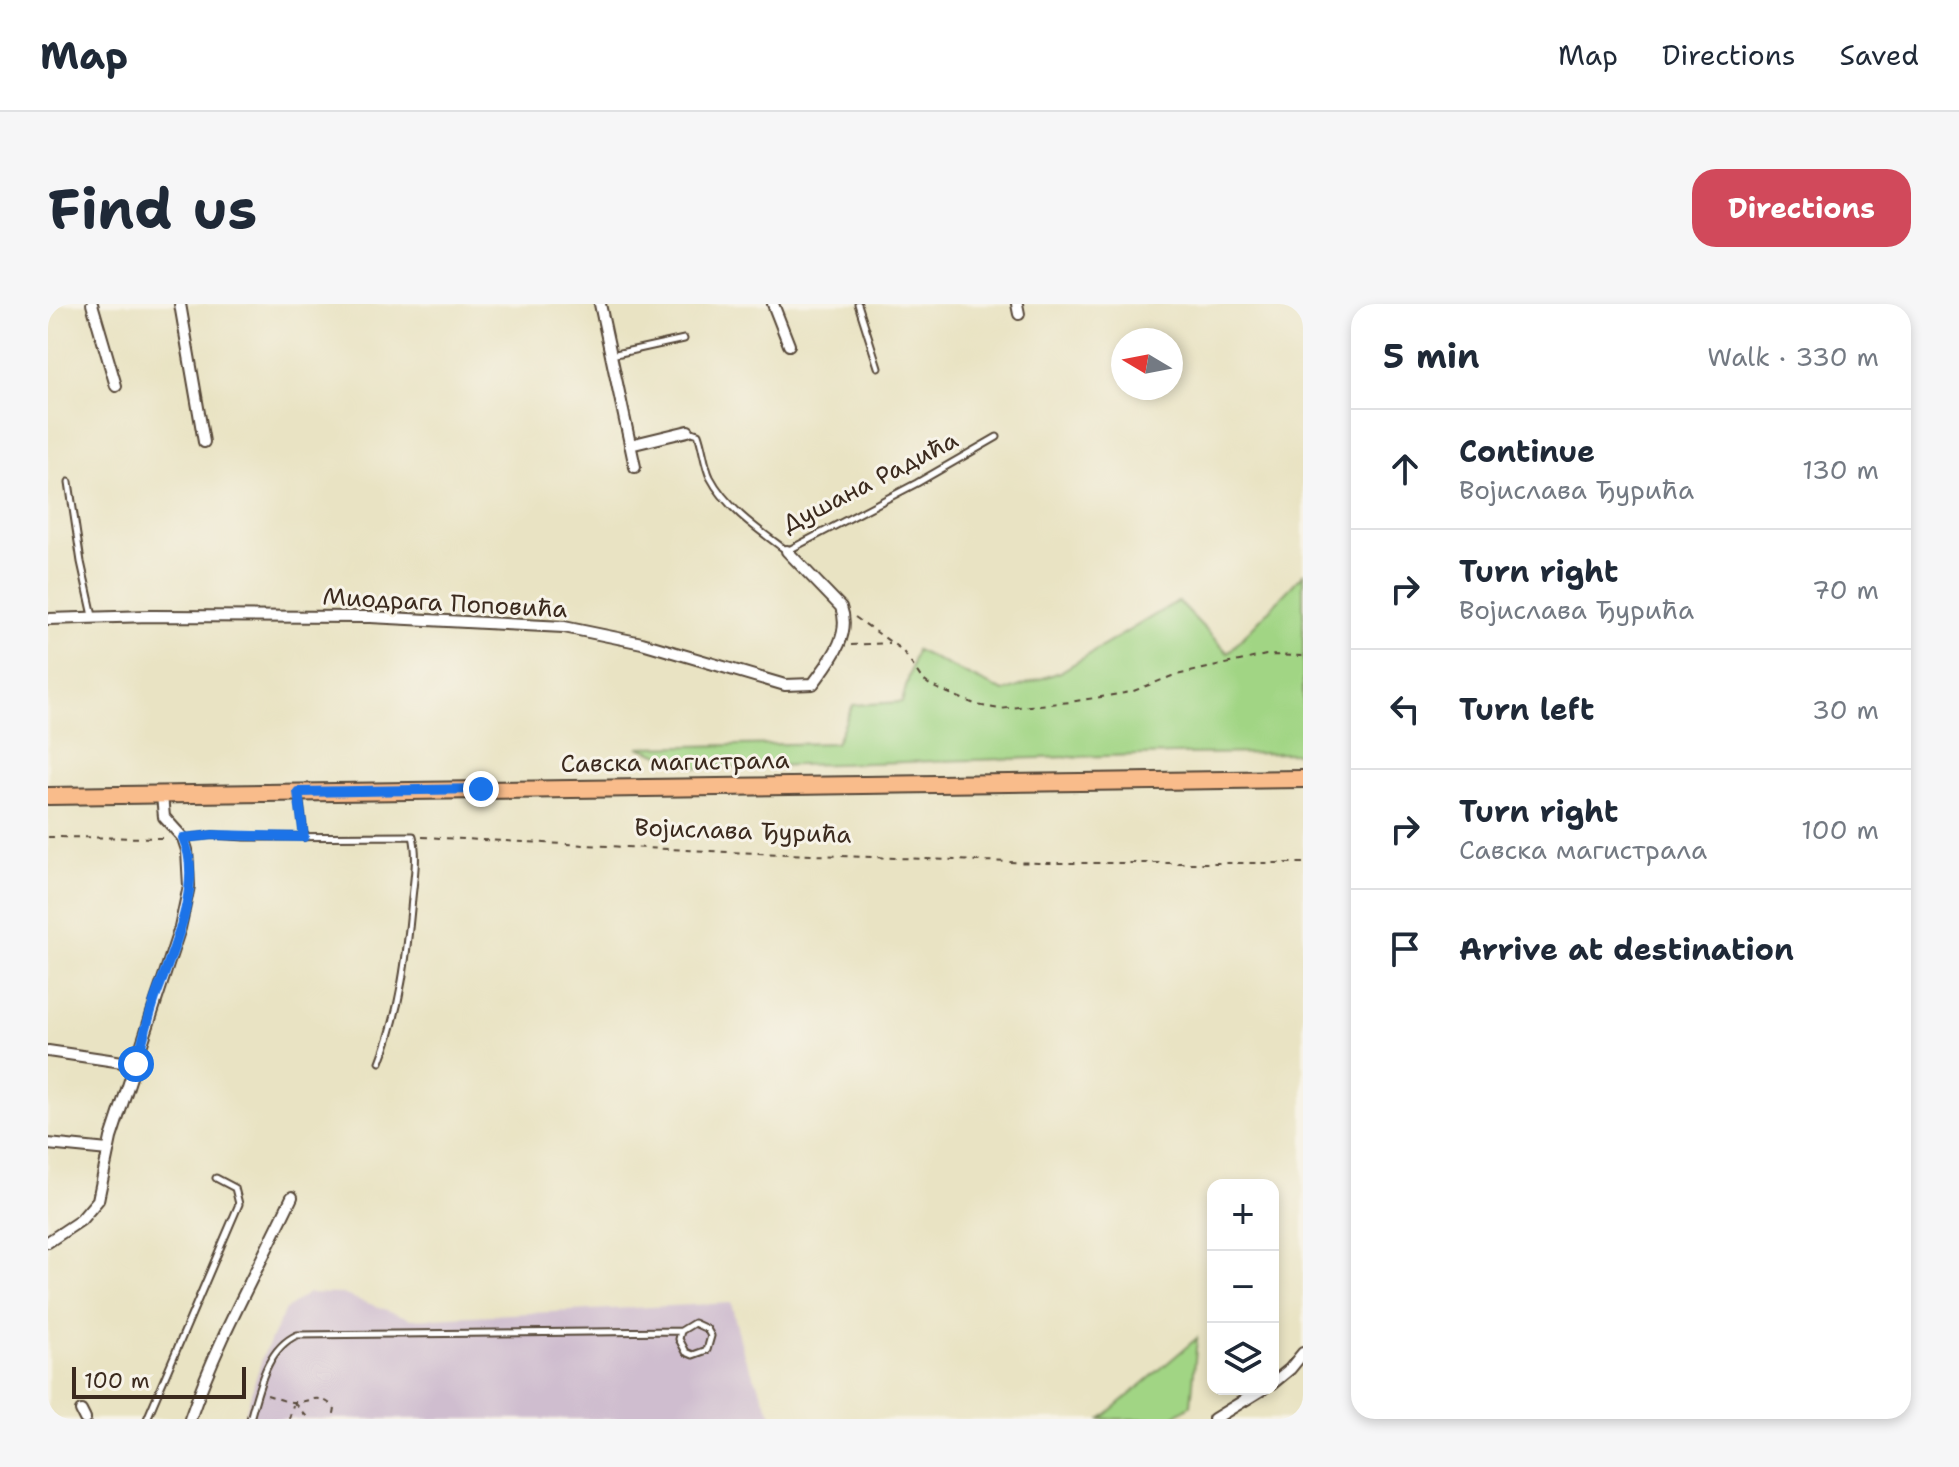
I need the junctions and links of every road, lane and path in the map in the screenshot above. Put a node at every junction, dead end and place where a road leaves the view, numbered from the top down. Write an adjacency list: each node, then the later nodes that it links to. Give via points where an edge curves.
1 (92, 304): 10 (street)
2 (180, 304): 13 (street)
3 (600, 304): 8 (street)
4 (773, 304): 7 (street)
5 (858, 304): 9 (lane)
6 (684, 339): 8 (lane)
7 (789, 345)
8 (611, 355): 14 (street)
9 (878, 367)
10 (116, 386)
11 (688, 431): 14 (street, Душана Радића); 17 (lane, Душана Радића, via 698,434 710,476 723,496)
12 (997, 437): 17 (lane, Душана Радића)
13 (204, 442)
14 (630, 445): 15 (street)
15 (635, 467)
16 (69, 482): 19 (lane)
17 (787, 551): 18 (street)
18 (841, 607): 21 (path); 22 (street)
19 (93, 617): 20 (street, Миодрага Поповића); 22 (street, Миодрага Поповића, via 370,617 564,627 642,643 785,685 813,684)
20 (48, 619)
21 (891, 643): 22 (path); 23 (path, via 931,686 999,709 1131,692 1172,676 1266,655)
22 (838, 648)
23 (1303, 656)
24 (1303, 779): 25 (main road, Савска магистрала)
25 (298, 792): 26 (main road, Савска магистрала); 30 (lane)
26 (162, 795): 27 (main road, Савска магистрала); 31 (street, via 164,817)
27 (48, 796)
28 (413, 836): 30 (lane); 32 (path, Војислава Ђурића, via 1038,863); 34 (lane, via 406,957)
29 (48, 837): 31 (path)
30 (304, 837): 31 (lane)
31 (183, 838): 35 (street, via 189,866 185,904)
32 (1303, 863)
33 (48, 1051): 35 (street)
34 (380, 1062)
35 (136, 1064): 37 (street)
36 (48, 1144): 37 (street)
37 (108, 1150): 40 (street, via 96,1204)
38 (216, 1178): 47 (lane, via 235,1188 239,1204)
39 (292, 1197): 48 (street, via 230,1318)
40 (48, 1242)
41 (681, 1331): 41 (lane, via 701,1324 711,1336 710,1344 700,1354 686,1352); 44 (lane, via 297,1335 277,1349)
42 (1303, 1353): 43 (street)
43 (1279, 1378)
44 (258, 1392): 46 (path); 49 (lane)
45 (1253, 1395): 53 (street)
46 (294, 1402): 50 (path); 51 (path); 52 (path, via 314,1397 327,1401 335,1408)
47 (147, 1419)
48 (190, 1419)
49 (250, 1419)
50 (289, 1419)
51 (309, 1419)
52 (333, 1419)
53 (1214, 1419)

